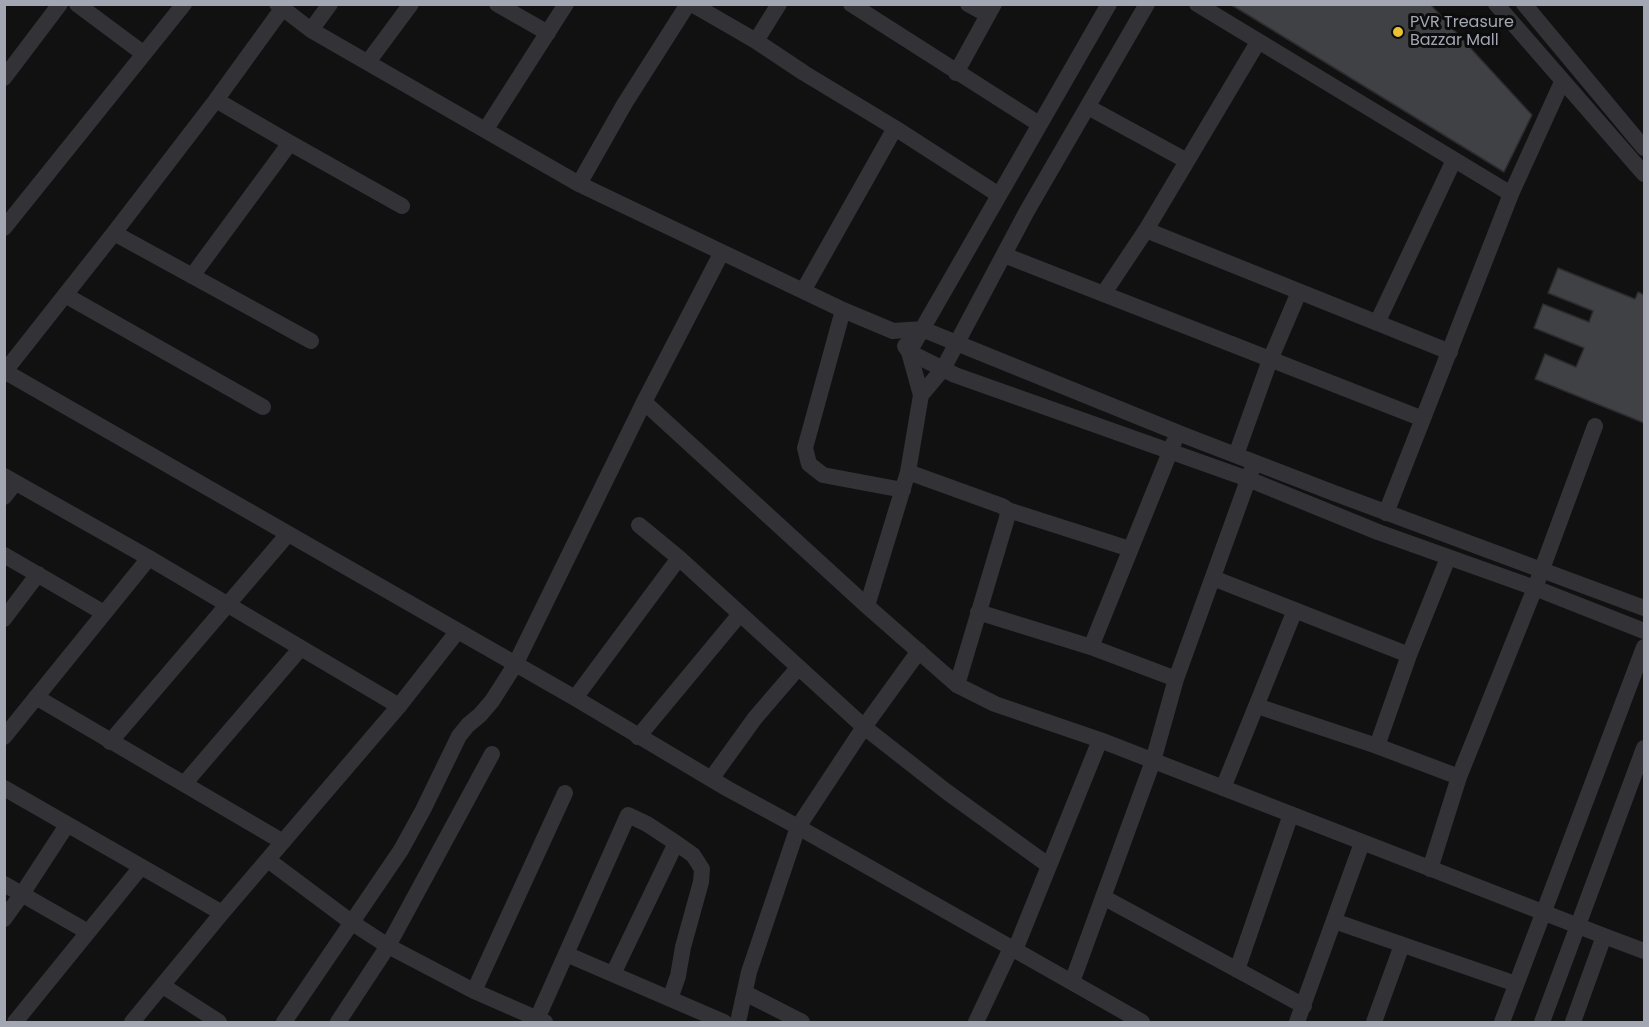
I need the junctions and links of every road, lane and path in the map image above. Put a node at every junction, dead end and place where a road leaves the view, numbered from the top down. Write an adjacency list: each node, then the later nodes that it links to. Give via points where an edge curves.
1 (60, 4): 25 (street)
2 (77, 4): 23 (street)
3 (184, 4): 23 (street)
4 (330, 4): 19 (street)
5 (411, 4): 24 (street)
6 (497, 4): 20 (street)
7 (566, 4): 20 (street)
8 (690, 4): 21 (street); 38 (street, via 625,103)
9 (779, 4): 21 (street)
10 (851, 4): 26 (street)
11 (968, 4): 18 (street)
12 (1109, 4): 30 (street)
13 (1148, 4): 29 (street)
14 (1197, 4): 22 (street)
15 (1496, 4): 27 (street)
16 (1524, 4): 34 (street)
17 (279, 7): 19 (street); 28 (street)
18 (991, 10): 26 (street)
19 (311, 30): 24 (street)
20 (548, 33): 32 (street)
21 (756, 41): 31 (street)
22 (1257, 42): 35 (street); 36 (street)
23 (144, 54): 42 (street)
24 (368, 62): 32 (street)
25 (7, 71)
26 (957, 73): 30 (street)
27 (1562, 82): 37 (street); 39 (street)
28 (216, 100): 33 (street); 44 (street)
29 (1088, 107): 36 (street); 46 (street)
30 (1039, 124): 40 (street)
31 (895, 128): 40 (street); 48 (street)
32 (486, 129): 38 (street)
33 (290, 143): 41 (street); 47 (street)
34 (1644, 148)
35 (1454, 160): 39 (street); 53 (street)
36 (1187, 161): 43 (street)
37 (1644, 174)
38 (579, 184): 45 (street)
39 (1511, 194): 59 (street)
40 (999, 195): 54 (street)
41 (402, 206)
42 (4, 228)
43 (1146, 230): 49 (street); 50 (street)
44 (114, 233): 47 (street); 51 (street)
45 (722, 252): 48 (street); 64 (street)
46 (1004, 255): 50 (street); 57 (street)
47 (192, 276): 56 (street)
48 (803, 291): 52 (street)
49 (1299, 292): 53 (street); 60 (street)
50 (1104, 293): 60 (street)
51 (64, 295): 62 (street); 65 (street)
52 (843, 310): 55 (street); 75 (street, via 805,448 808,464 823,475)
53 (1377, 323): 59 (street)
54 (922, 329): 55 (street); 57 (street); 58 (street)
55 (893, 332): 58 (street)
56 (311, 341)
57 (956, 343): 61 (street); 68 (street)
58 (909, 352): 61 (street); 63 (street)
59 (1450, 352): 66 (street)
60 (1270, 360): 66 (street); 70 (street)
61 (943, 369): 63 (street); 69 (street)
62 (5, 371): 80 (street)
63 (921, 394): 72 (street)
64 (644, 402): 91 (street); 105 (street)
65 (262, 407)
66 (1423, 419): 78 (street)
67 (1595, 426): 86 (street)
68 (1178, 433): 69 (street); 70 (street)
69 (1170, 451): 74 (street); 81 (street)
70 (1236, 455): 71 (street)
71 (1254, 463): 74 (street); 78 (street)
72 (908, 472): 75 (street); 77 (street)
73 (10, 480): 76 (street); 83 (street)
74 (1248, 480): 85 (street); 88 (street)
75 (903, 490): 91 (street)
76 (4, 497)
77 (1008, 510): 81 (street); 94 (street)
78 (1386, 513): 86 (street)
79 (639, 525): 84 (street)
80 (288, 534): 90 (street); 98 (street)
81 (1130, 549): 100 (street)
82 (4, 555): 87 (street)
83 (148, 558): 90 (street); 95 (street)
84 (679, 558): 96 (street); 110 (street)
85 (1448, 558): 89 (street); 104 (street)
86 (1542, 570): 89 (street); 92 (street)
87 (38, 574): 95 (street); 97 (street)
88 (1213, 578): 93 (street); 107 (street)
89 (1535, 588): 99 (street); 122 (street)
90 (227, 605): 102 (street); 117 (street)
91 (867, 606): 103 (street)
92 (1644, 608)
93 (1295, 610): 104 (street); 112 (street)
94 (978, 612): 100 (street); 108 (street)
95 (104, 613): 109 (street)
96 (740, 614): 106 (street); 115 (street)
97 (4, 619)
98 (457, 632): 105 (street); 111 (street)
99 (1644, 632)
100 (1091, 647): 107 (street)
101 (1644, 647): 142 (street)
102 (300, 650): 111 (street); 124 (street)
103 (919, 651): 108 (street); 113 (street)
104 (1409, 655): 118 (street)
105 (515, 665): 110 (street); 145 (street, via 492,701 459,736 401,850)
106 (798, 668): 113 (street); 123 (street, via 754,718)
107 (1176, 680): 121 (street)
108 (957, 685): 116 (street, via 995,704)
109 (36, 697): 114 (street); 117 (street)
110 (575, 699): 115 (street)
111 (399, 706): 131 (street)
112 (1257, 706): 118 (street); 126 (street)
113 (864, 727): 130 (street); 135 (street)
114 (4, 736)
115 (638, 736): 123 (street)
116 (1100, 740): 121 (street); 135 (street)
117 (110, 742): 124 (street)
118 (1377, 746): 122 (street)
119 (1644, 748): 146 (street)
120 (492, 754): 150 (street)
121 (1153, 761): 126 (street); 140 (street)
122 (1459, 777): 137 (street)
123 (711, 779): 130 (street)
124 (184, 784): 131 (street)
125 (4, 788): 129 (street)
126 (1223, 788): 128 (street)
127 (565, 793): 159 (street)
128 (1291, 814): 133 (street); 154 (street)
129 (67, 825): 136 (street); 139 (street)
130 (798, 827): 151 (street); 160 (street)
131 (283, 842): 134 (street)
132 (676, 843): 153 (street, via 628,815); 155 (street); 161 (street, via 693,855 702,869)
133 (1362, 843): 137 (street); 144 (street)
134 (268, 861): 141 (street); 145 (street)
135 (1048, 866): 151 (street)
136 (141, 867): 141 (street); 147 (street)
137 (1430, 869): 142 (street)
138 (4, 884): 139 (street)
139 (22, 894): 143 (street); 147 (street)
140 (1103, 897): 154 (street); 156 (street)
141 (222, 912): 158 (street)
142 (1542, 914): 146 (street); 157 (street)
143 (4, 919)
144 (1334, 921): 149 (street); 162 (street)
145 (351, 922): 150 (street); 168 (street)
146 (1577, 927): 148 (street); 178 (street)
147 (88, 932): 165 (street)
148 (1604, 936): 152 (street); 179 (street)
149 (1402, 945): 157 (street); 176 (street)
150 (388, 946): 159 (street); 169 (street)
151 (1013, 949): 156 (street); 173 (street)
152 (1644, 951)
153 (566, 954): 155 (street); 164 (street)
154 (1237, 970): 162 (street)
155 (613, 974): 161 (street)
156 (1072, 982): 174 (street)
157 (1516, 984): 177 (street)
158 (163, 986): 166 (street); 167 (street)
159 (474, 991): 164 (street)
160 (745, 993): 163 (street); 171 (street)
161 (670, 999): 170 (street)
162 (1304, 1006): 175 (street)
163 (778, 1017): 172 (street)
164 (541, 1021)
165 (15, 1023)
166 (132, 1023)
167 (219, 1023)
168 (284, 1023)
169 (338, 1023)
170 (724, 1023)
171 (738, 1023)
172 (802, 1023)
173 (976, 1023)
174 (1142, 1023)
175 (1297, 1023)
176 (1374, 1023)
177 (1502, 1023)
178 (1542, 1023)
179 (1574, 1023)

